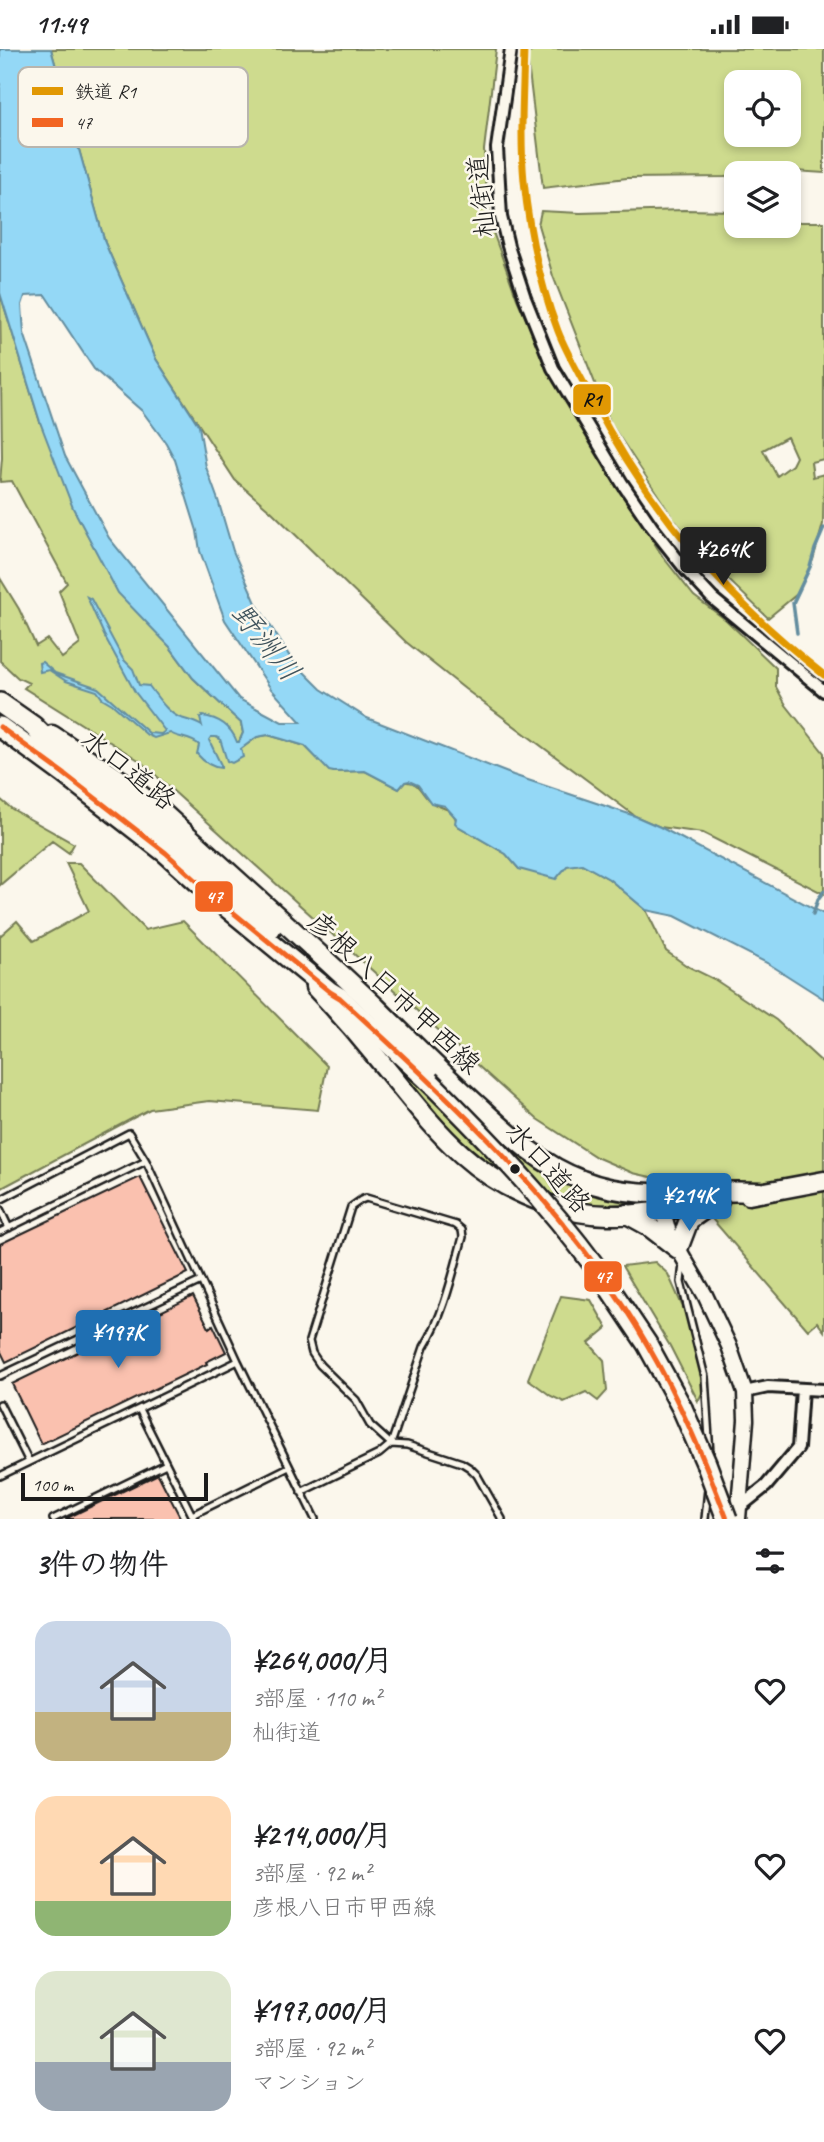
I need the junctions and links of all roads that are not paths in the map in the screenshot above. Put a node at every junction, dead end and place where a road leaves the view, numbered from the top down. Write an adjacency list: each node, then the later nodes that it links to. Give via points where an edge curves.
1 (511, 49): 2 (street, 杣街道, via 497,148 501,217 525,298 553,368 622,483 686,570 712,598)
2 (824, 691)
3 (0, 703): 4 (highway, 水口道路)
4 (33, 726): 7 (highway, 水口道路, via 209,870 333,985); 10 (main road, 彦根八日市甲西線, via 128,785 164,814 527,1150 570,1175)
5 (0, 727): 6 (highway, 水口道路, via 166,853)
6 (263, 936): 7 (highway, 水口道路); 16 (main road, 彦根八日市甲西線, via 339,1013 442,1136 476,1167 517,1193 570,1211)
7 (340, 997): 34 (highway, 水口道路, bridge, via 495,1147 597,1268 647,1344)
8 (146, 1161): 12 (lane, via 129,1133); 17 (lane); 20 (lane)
9 (824, 1181): 11 (main road, 彦根八日市甲西線)
10 (619, 1191): 13 (main road, 彦根八日市甲西線); 15 (main road)
11 (760, 1192): 13 (main road, 彦根八日市甲西線); 13 (main road, 彦根八日市甲西線, via 730,1190)
12 (0, 1200)
13 (692, 1204): 15 (main road, 彦根八日市甲西線); 19 (main road)
14 (0, 1209): 17 (lane)
15 (663, 1212): 16 (main road, 彦根八日市甲西線); 19 (street)
16 (626, 1214): 19 (main road, via 647,1225)
17 (9, 1228): 18 (lane)
18 (0, 1233)
19 (681, 1255): 25 (street, via 729,1346); 39 (lane, via 681,1282 705,1377 710,1451)
20 (201, 1281): 21 (lane); 22 (lane)
21 (238, 1361): 27 (lane); 31 (lane)
22 (0, 1376)
23 (802, 1389): 24 (street); 25 (street, via 768,1387); 34 (street, via 798,1448)
24 (824, 1390)
25 (745, 1392): 34 (street)
26 (0, 1404): 29 (lane)
27 (139, 1409): 29 (lane); 30 (lane)
28 (391, 1444): 28 (lane, via 320,1365 309,1344 351,1207 366,1198 456,1225 463,1237); 33 (lane); 38 (lane, via 407,1445 470,1468)
29 (29, 1462): 32 (lane)
30 (166, 1464): 35 (lane); 36 (lane)
31 (289, 1467): 33 (lane); 35 (lane)
32 (0, 1476)
33 (301, 1492): 37 (lane)
34 (735, 1515)
35 (193, 1517)
36 (53, 1519)
37 (315, 1519)
38 (502, 1519)
39 (705, 1519)

